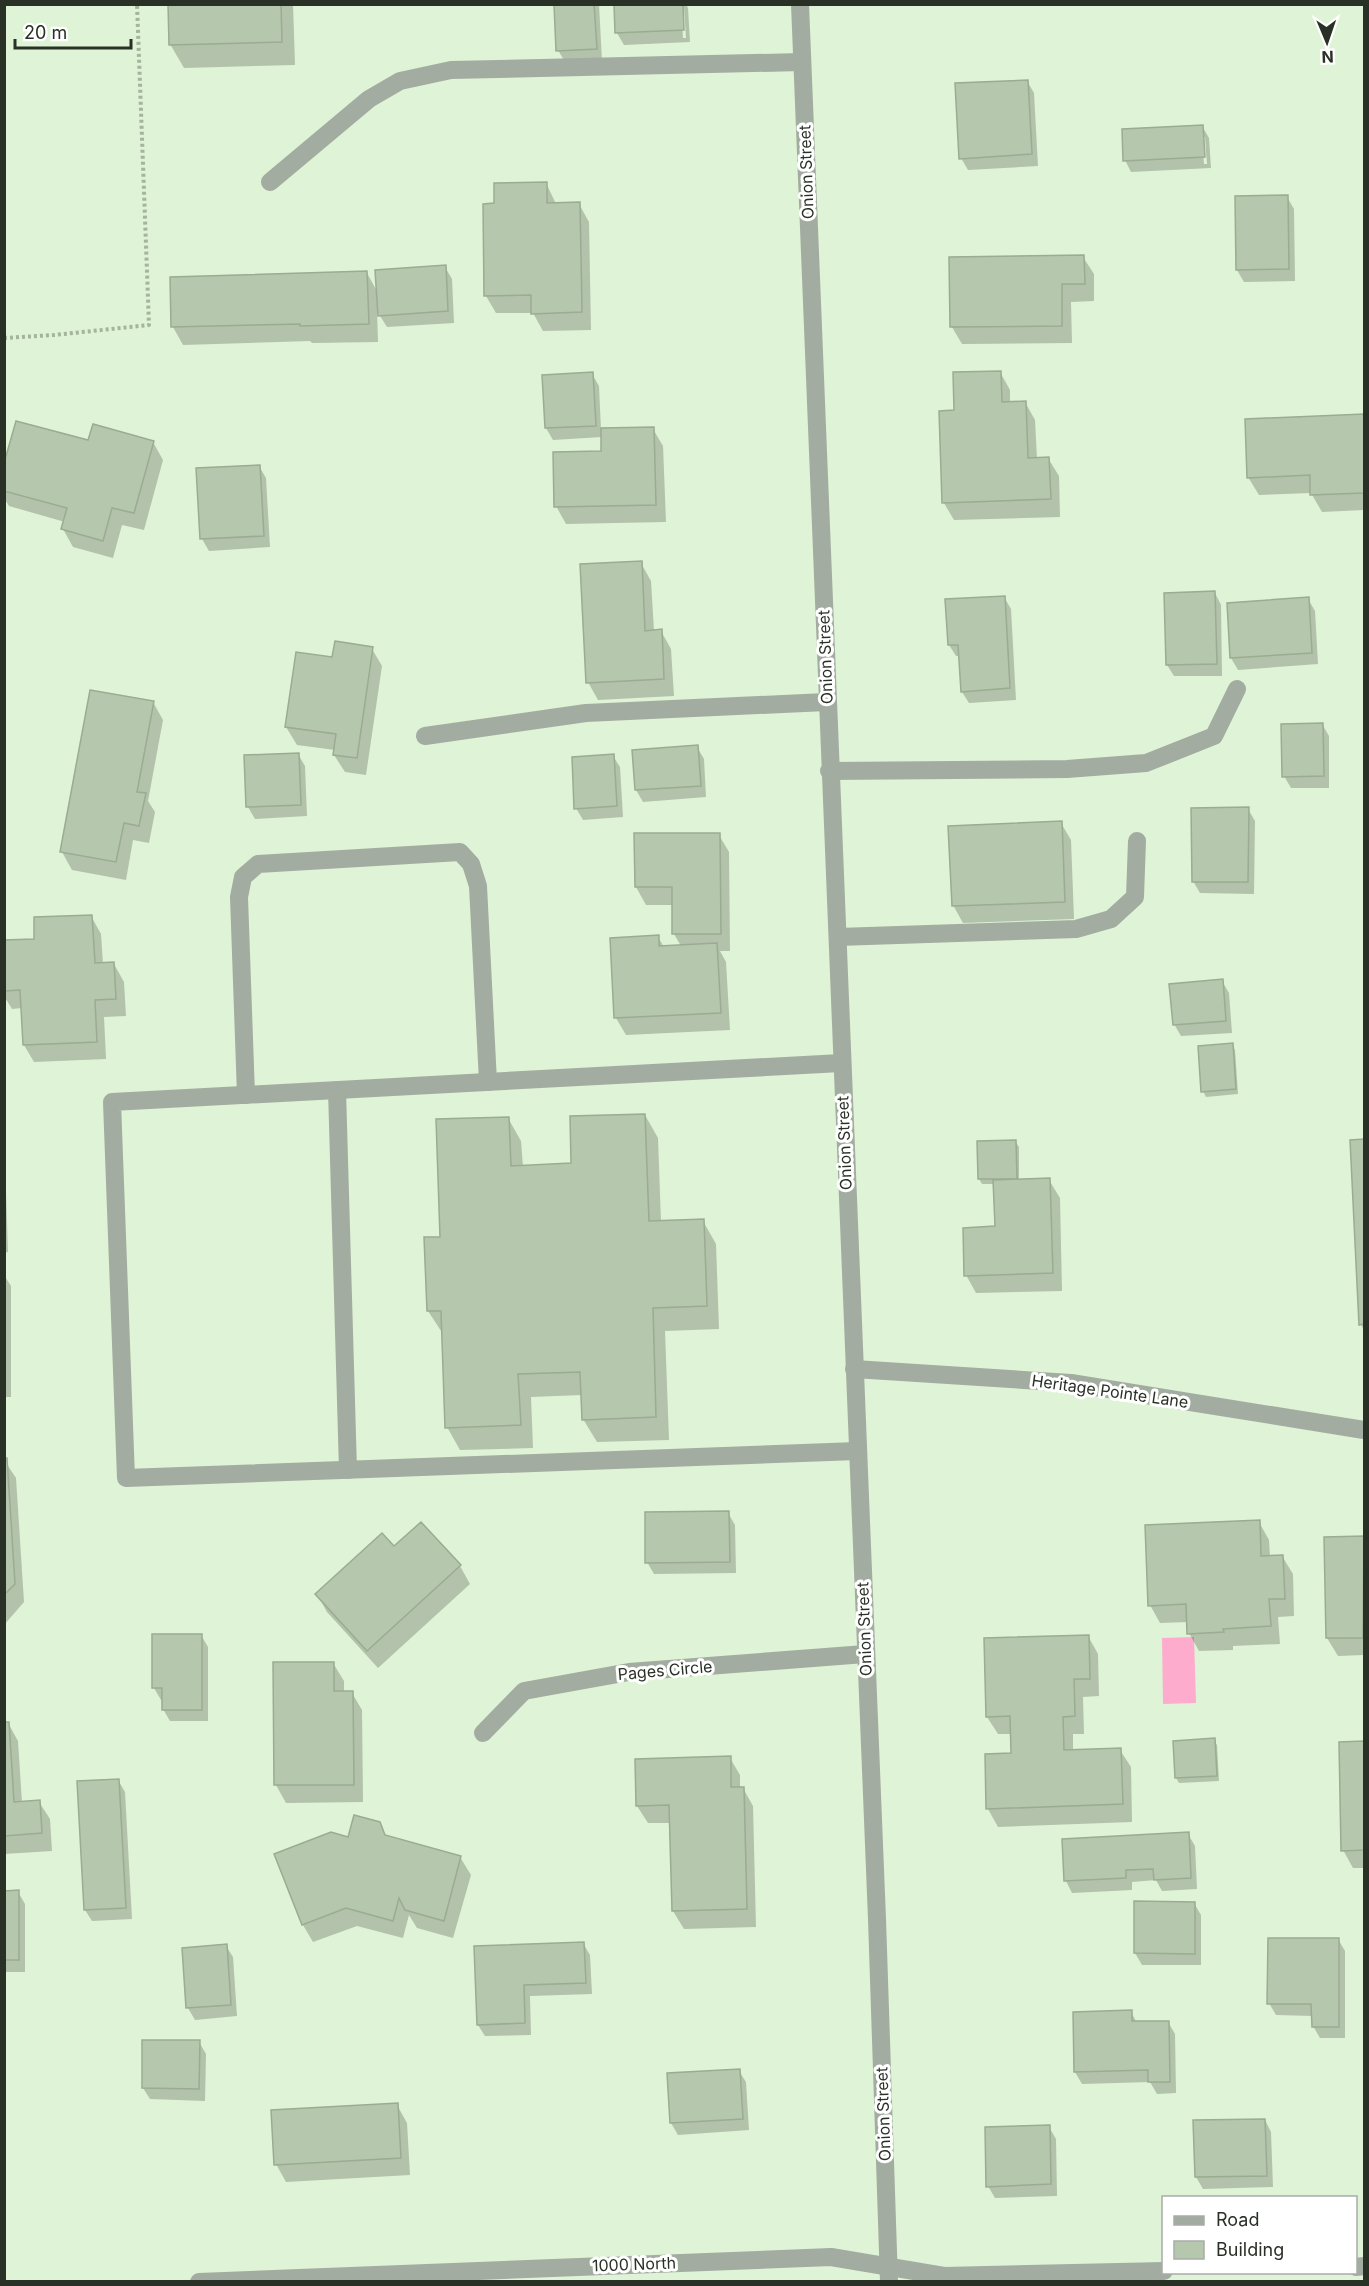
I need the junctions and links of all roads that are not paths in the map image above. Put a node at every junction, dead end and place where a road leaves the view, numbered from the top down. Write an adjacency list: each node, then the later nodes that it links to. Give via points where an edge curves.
1 (800, 4): 2 (street, Onion Street)
2 (802, 62): 3 (street, via 451,70 400,81 369,99); 5 (street, Onion Street)
3 (270, 182)
4 (1237, 689): 7 (street, via 1214,736 1146,763 1066,769)
5 (826, 702): 6 (street, via 586,713); 7 (street, Onion Street)
6 (425, 736)
7 (829, 771): 9 (street, Onion Street)
8 (1137, 841): 9 (street, via 1135,897 1111,919 1076,929)
9 (838, 937): 10 (street, Onion Street)
10 (841, 1063): 11 (street); 14 (street, Onion Street)
11 (488, 1082): 12 (street); 13 (street, via 478,886 471,864 460,852 258,864 243,877 239,897)
12 (337, 1090): 13 (street); 17 (street)
13 (246, 1095): 17 (street, via 112,1102 126,1478)
14 (854, 1369): 15 (street, Heritage Pointe Lane, via 1071,1383); 16 (street, Onion Street)
15 (1365, 1430)
16 (857, 1451): 17 (street); 18 (street, Onion Street)
17 (348, 1470)
18 (865, 1654): 19 (street, Pages Circle, via 629,1672 524,1691); 21 (street, Onion Street)
19 (483, 1733)
20 (1162, 2271): 21 (street, 1000 North)
21 (889, 2275): 22 (street, 1000 North, via 831,2257)
22 (199, 2282)

